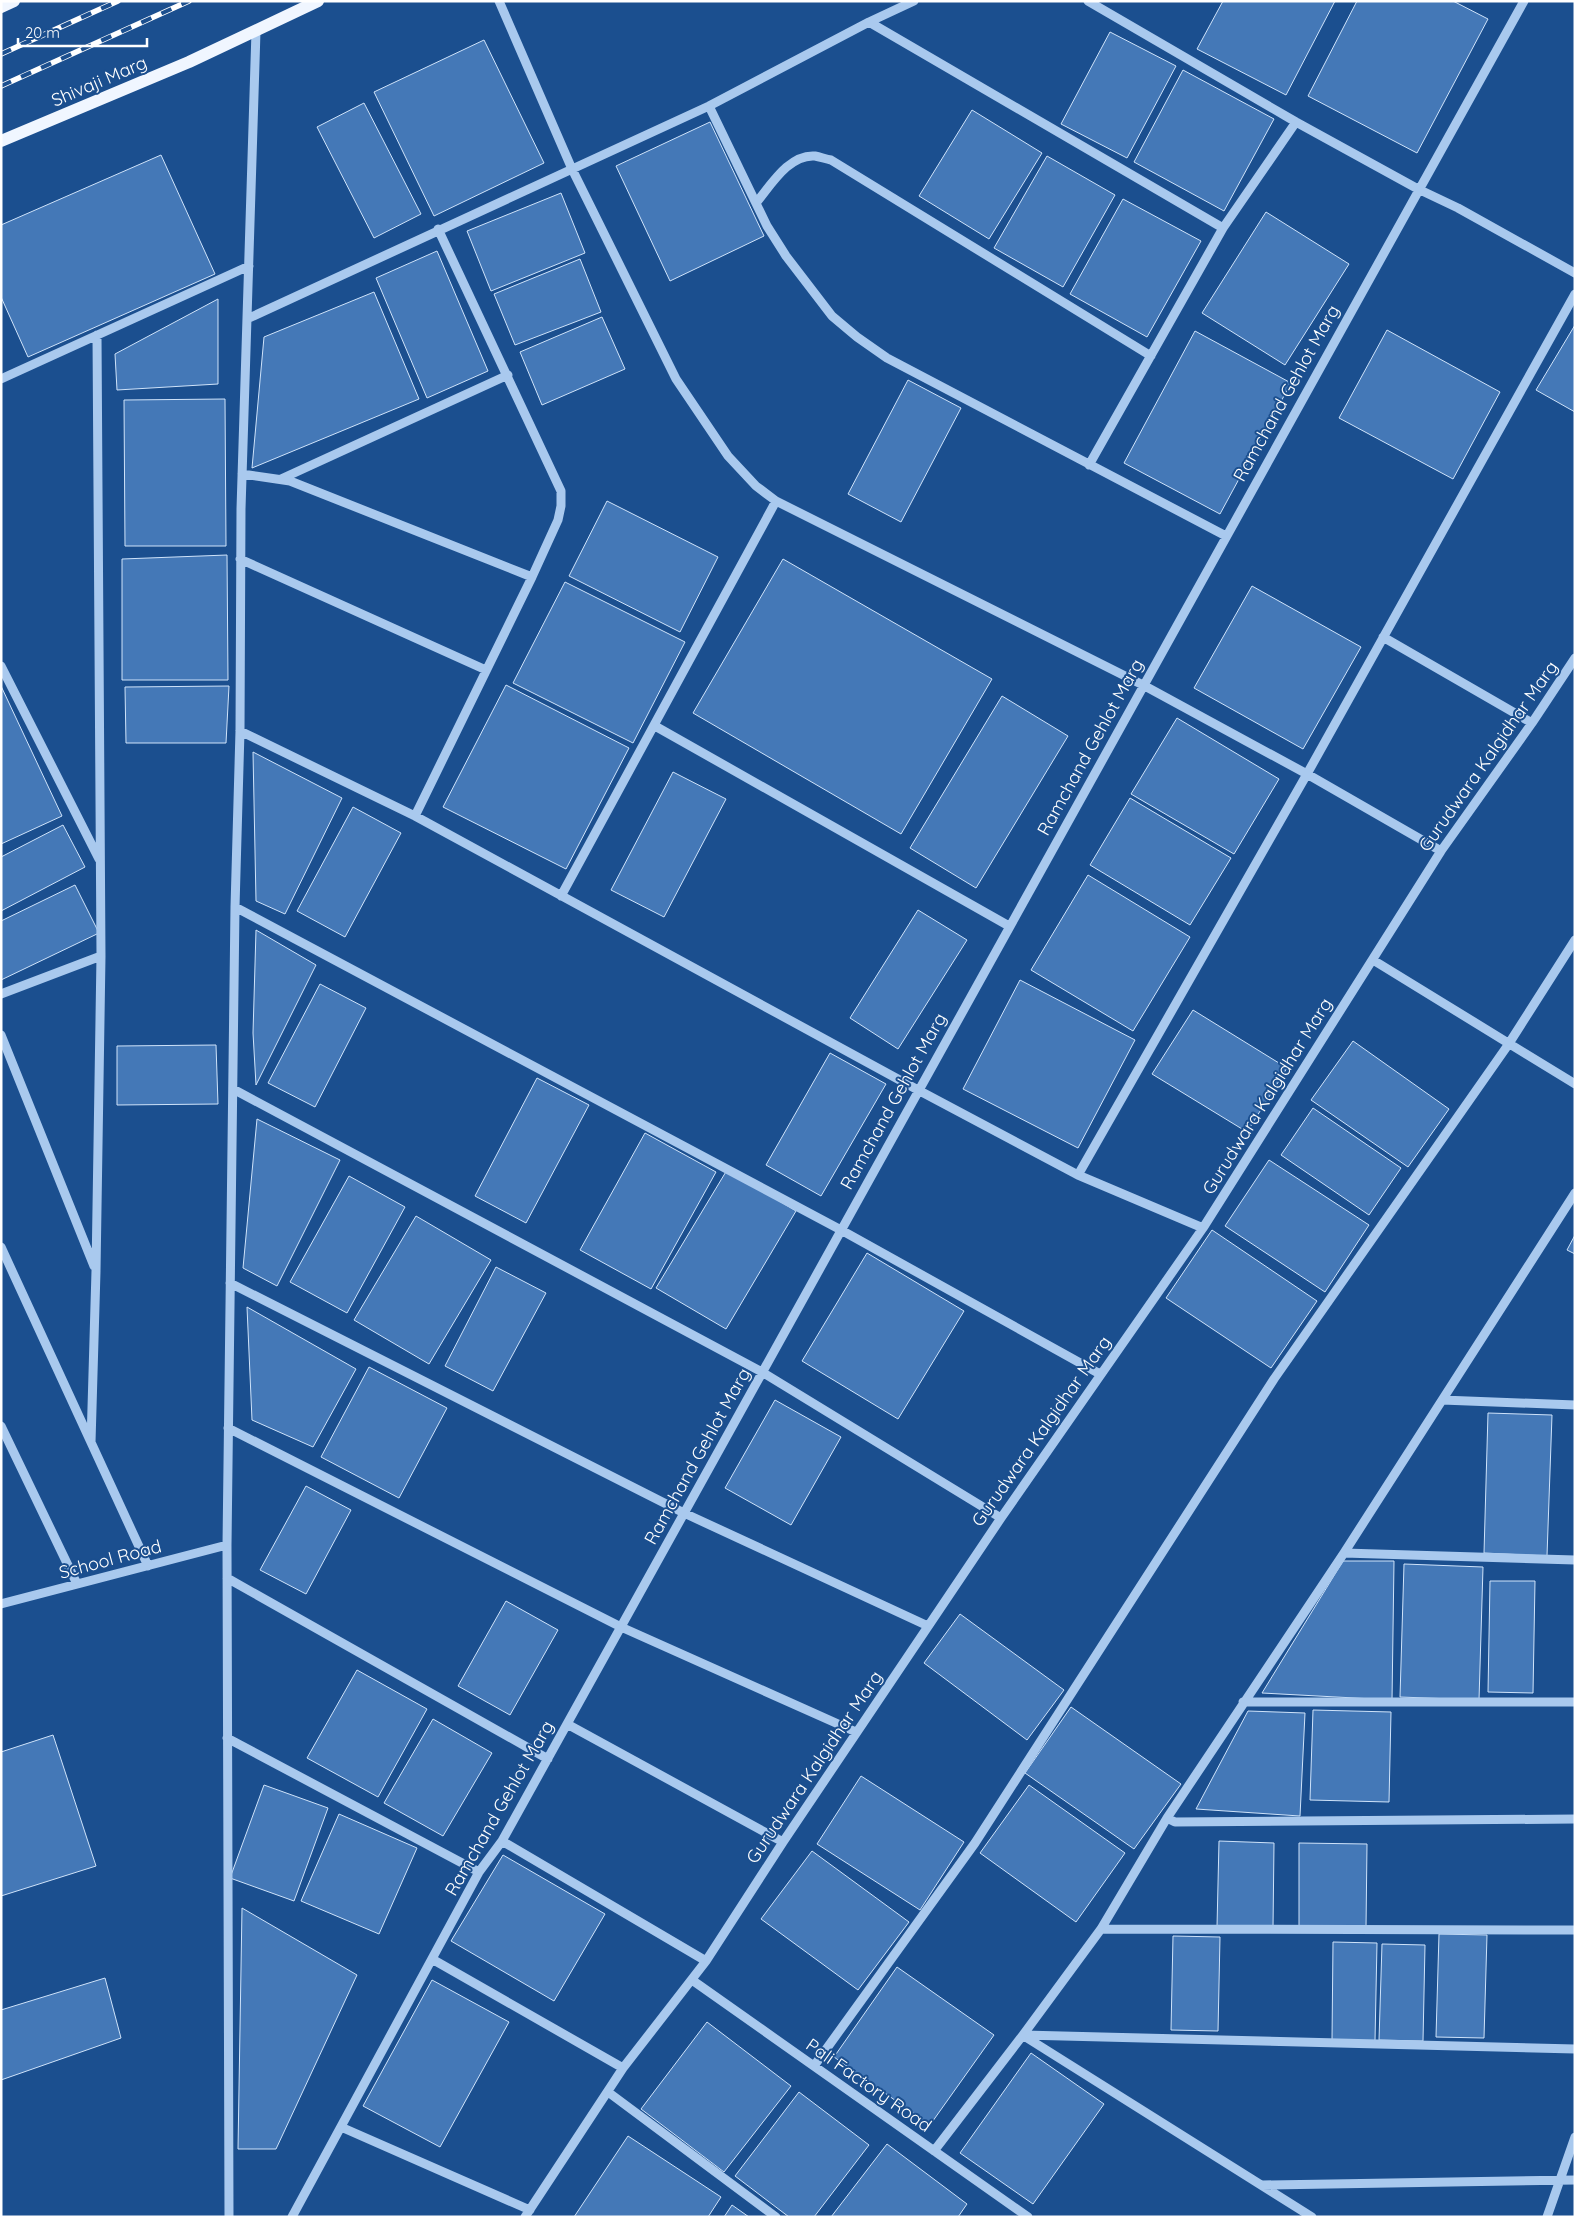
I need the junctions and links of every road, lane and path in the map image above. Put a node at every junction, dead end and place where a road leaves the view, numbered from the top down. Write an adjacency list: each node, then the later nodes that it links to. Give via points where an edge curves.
1 (14, 1): 7 (main road)
2 (318, 1): 9 (main road, Shivaji Marg)
3 (499, 1): 13 (street)
4 (914, 1): 8 (street)
5 (1088, 1): 11 (street)
6 (1524, 1): 14 (street, Ramchand Gehlot Marg)
7 (1, 7)
8 (868, 22): 10 (street); 16 (street)
9 (256, 31): 12 (main road, Shivaji Marg); 18 (street)
10 (709, 106): 13 (street); 15 (street)
11 (1296, 122): 14 (street); 16 (street)
12 (1, 141)
13 (572, 169): 17 (street); 29 (street, via 676,379 728,456 756,486)
14 (1418, 189): 19 (street); 30 (street, Ramchand Gehlot Marg)
15 (756, 203): 23 (street, via 788,166 801,158 816,156 831,160); 26 (street, via 786,256 832,316 857,337 888,358)
16 (1223, 228): 23 (street)
17 (438, 229): 21 (street); 24 (street)
18 (249, 266): 21 (street); 22 (street)
19 (1575, 273)
20 (1575, 294): 33 (street)
21 (247, 319): 27 (street)
22 (97, 335): 25 (street); 44 (street)
23 (1151, 356): 26 (street)
24 (508, 375): 28 (street); 32 (street, via 561,491 558,520)
25 (1, 379)
26 (1089, 465): 30 (street)
27 (242, 474): 28 (street); 31 (street)
28 (280, 479): 32 (street, via 312,488)
29 (776, 501): 37 (street); 39 (street)
30 (1226, 536): 37 (street, Ramchand Gehlot Marg)
31 (240, 559): 36 (street); 40 (street)
32 (532, 577): 36 (street)
33 (1383, 637): 38 (street); 41 (street)
34 (1575, 658): 38 (street, Gurudwara Kalgidhar Marg)
35 (1, 666): 44 (street)
36 (486, 670): 42 (street)
37 (1143, 685): 41 (street); 47 (street, Ramchand Gehlot Marg)
38 (1532, 723): 43 (street, Gurudwara Kalgidhar Marg)
39 (655, 726): 45 (street); 47 (street)
40 (240, 731): 42 (street); 46 (street)
41 (1307, 774): 43 (street); 57 (street)
42 (415, 816): 45 (street)
43 (1441, 851): 50 (street, Gurudwara Kalgidhar Marg)
44 (100, 862): 49 (street)
45 (561, 896): 56 (street)
46 (235, 907): 55 (street); 60 (street)
47 (1009, 926): 56 (street, Ramchand Gehlot Marg)
48 (1575, 940): 53 (street)
49 (101, 956): 51 (street); 62 (street)
50 (1373, 960): 53 (street); 59 (street, Gurudwara Kalgidhar Marg)
51 (1, 994)
52 (1, 1035): 62 (street)
53 (1508, 1045): 54 (street); 100 (street, via 1274,1379 975,1843)
54 (1575, 1084)
55 (233, 1089): 63 (street); 64 (street)
56 (918, 1090): 57 (street); 60 (street, Ramchand Gehlot Marg)
57 (1078, 1175): 59 (street)
58 (1575, 1193): 66 (street)
59 (1204, 1228): 65 (street, Gurudwara Kalgidhar Marg)
60 (841, 1230): 64 (street, Ramchand Gehlot Marg); 65 (street)
61 (1, 1247): 70 (street)
62 (96, 1271): 70 (street)
63 (230, 1283): 69 (street); 71 (street)
64 (762, 1372): 71 (street, Ramchand Gehlot Marg); 72 (street)
65 (1100, 1374): 72 (street, Gurudwara Kalgidhar Marg)
66 (1442, 1400): 67 (street); 74 (street)
67 (1575, 1405)
68 (1, 1426): 78 (street)
69 (228, 1428): 73 (street); 81 (street)
70 (91, 1442): 76 (street)
71 (684, 1513): 80 (street); 81 (street, Ramchand Gehlot Marg)
72 (1001, 1518): 80 (street, Gurudwara Kalgidhar Marg)
73 (226, 1545): 76 (street, School Road); 77 (street)
74 (1344, 1553): 75 (street); 82 (street)
75 (1575, 1560)
76 (148, 1566): 78 (street, School Road)
77 (226, 1578): 86 (street); 87 (street)
78 (77, 1584): 79 (street, School Road)
79 (1, 1604)
80 (928, 1626): 85 (street, Gurudwara Kalgidhar Marg)
81 (621, 1627): 84 (street, Ramchand Gehlot Marg); 85 (street)
82 (1243, 1702): 83 (street); 88 (street)
83 (1575, 1702)
84 (567, 1724): 87 (street, Ramchand Gehlot Marg); 91 (street)
85 (856, 1732): 91 (street, Gurudwara Kalgidhar Marg)
86 (227, 1738): 92 (street); 110 (street)
87 (548, 1759): 90 (street, Ramchand Gehlot Marg)
88 (1167, 1818): 89 (street, via 1175,1822); 93 (street)
89 (1575, 1819)
90 (502, 1841): 92 (street, Ramchand Gehlot Marg); 96 (street)
91 (783, 1842): 96 (street, Gurudwara Kalgidhar Marg)
92 (479, 1872): 95 (street, Ramchand Gehlot Marg)
93 (1101, 1929): 94 (street); 98 (street)
94 (1575, 1930)
95 (432, 1959): 101 (street); 103 (street, Ramchand Gehlot Marg)
96 (706, 1961): 97 (street, Gurudwara Kalgidhar Marg)
97 (692, 1980): 100 (street, Pali Factory Road); 101 (street, Gurudwara Kalgidhar Marg)
98 (1023, 2035): 99 (street); 105 (street); 108 (street)
99 (1575, 2049)
100 (814, 2066): 105 (street, Pali Factory Road)
101 (623, 2068): 102 (street, Gurudwara Kalgidhar Marg)
102 (608, 2092): 109 (street, Gurudwara Kalgidhar Marg); 112 (street)
103 (341, 2127): 109 (street); 111 (street, Ramchand Gehlot Marg)
104 (1575, 2137): 106 (street)
105 (934, 2151): 113 (street, Pali Factory Road)
106 (1560, 2180): 107 (street); 108 (street); 115 (street)
107 (1575, 2180)
108 (1262, 2185): 114 (street)
109 (528, 2213)
110 (229, 2217)
111 (292, 2217)
112 (776, 2217)
113 (1028, 2217)
114 (1312, 2217)
115 (1547, 2217)

